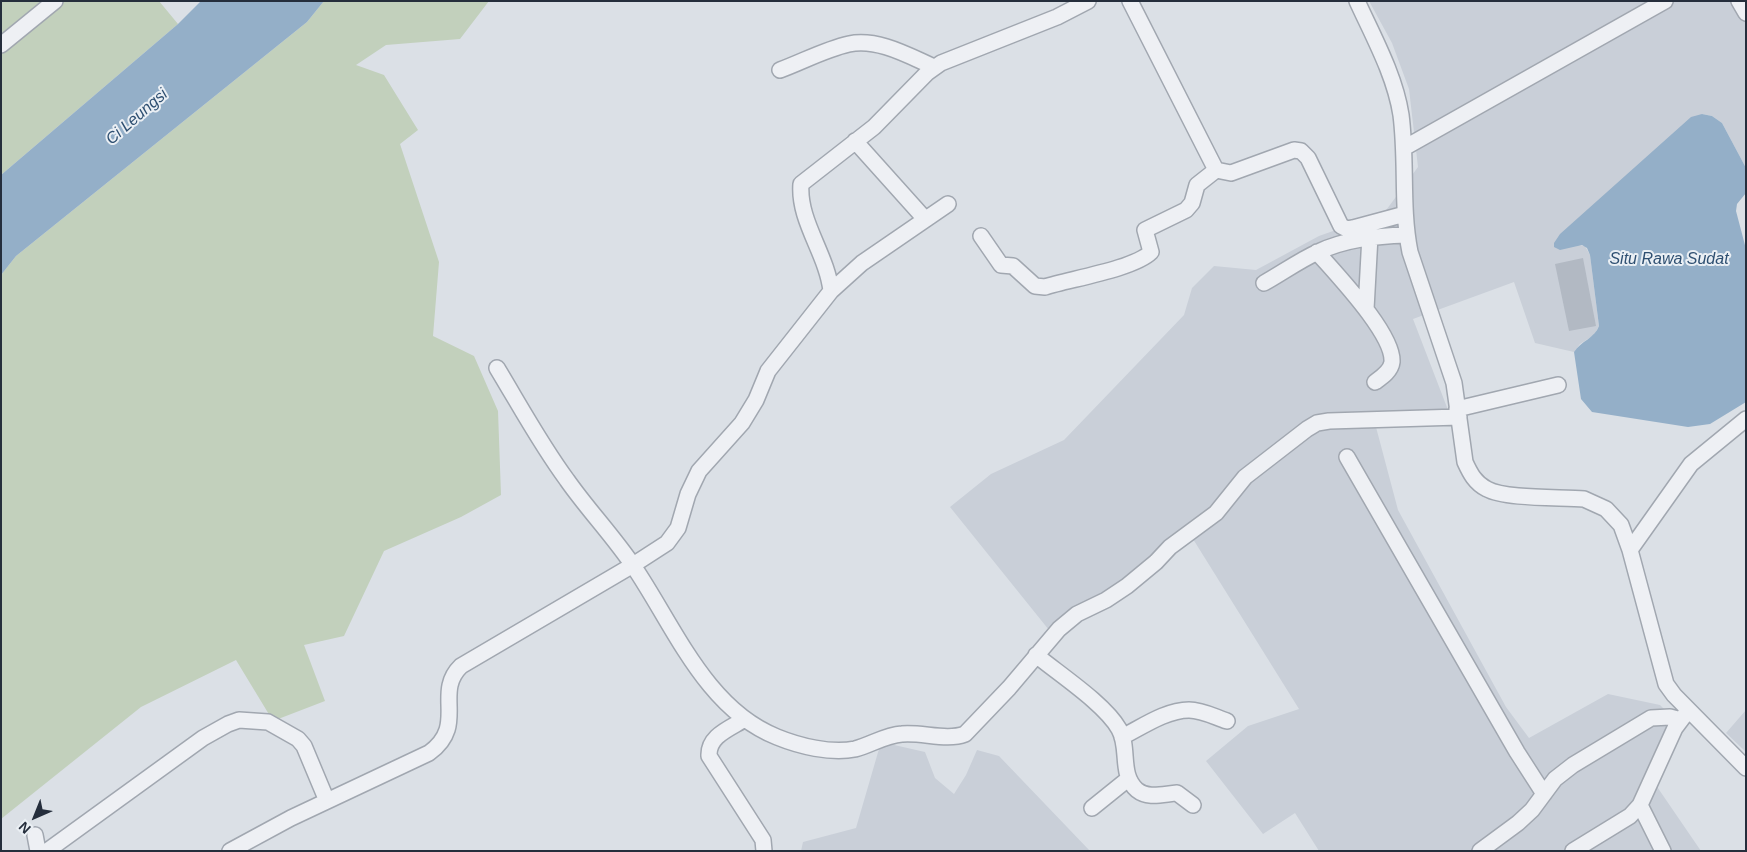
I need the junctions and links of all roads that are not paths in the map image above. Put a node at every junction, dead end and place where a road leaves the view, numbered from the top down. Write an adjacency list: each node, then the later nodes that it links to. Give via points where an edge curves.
1 (55, 1): 8 (street)
2 (1088, 1): 9 (street)
3 (1130, 1): 13 (street)
4 (1357, 1): 12 (street, via 1396,92)
5 (1665, 1): 12 (street)
6 (1739, 1): 7 (street)
7 (1746, 13)
8 (1, 45)
9 (934, 67): 10 (street, via 868,43 850,44); 11 (street, via 874,127)
10 (780, 70)
11 (855, 141): 16 (street); 22 (street, via 801,184 807,220)
12 (1404, 148): 15 (street)
13 (1216, 170): 15 (street, via 1231,173 1294,150 1301,151 1308,158 1341,226 1354,228); 18 (street, via 1197,185 1192,203 1186,210 1145,230 1151,246 1146,257 1110,270 1035,286 1014,266 1001,265)
14 (948, 204): 16 (street)
15 (1405, 214): 17 (street)
16 (925, 219): 22 (street, via 862,263)
17 (1406, 234): 19 (street); 27 (street, via 1454,383)
18 (981, 236)
19 (1370, 236): 20 (street); 23 (street)
20 (1318, 252): 21 (street); 23 (street)
21 (1264, 284)
22 (831, 291): 31 (street, via 768,371 742,423 699,471 674,536)
23 (1366, 309): 25 (street, via 1381,331 1391,355 1390,369)
24 (497, 368): 31 (street, via 548,454)
25 (1376, 382)
26 (1558, 385): 27 (street)
27 (1458, 413): 30 (street, via 1465,462 1478,483 1487,490 1502,493 1584,499 1597,504 1614,515); 32 (street, via 1317,423 1245,477 1216,513 1170,547 1127,586 1077,614)
28 (1746, 419): 30 (street, via 1691,464)
29 (1347, 457): 39 (street)
30 (1630, 550): 33 (street, via 1662,672)
31 (633, 565): 34 (street, via 702,674); 40 (street, via 461,666 451,683 448,732 438,747)
32 (1036, 655): 34 (street, via 970,731 961,736 902,734 855,749 839,750 779,738); 36 (street, via 1101,707)
33 (1685, 715): 37 (street); 39 (street, via 1655,717 1638,725 1564,771); 42 (street, via 1675,728)
34 (745, 719): 48 (street, via 714,739 709,756 763,840)
35 (1227, 721): 36 (street, via 1189,710 1160,717)
36 (1122, 737): 38 (street)
37 (1746, 768)
38 (1128, 779): 41 (street, via 1143,794 1152,796 1177,792); 43 (street)
39 (1544, 794): 49 (street, via 1518,823)
40 (327, 801): 46 (street, via 298,739 268,722 239,720 204,738); 47 (street)
41 (1194, 805)
42 (1640, 805): 50 (street, via 1630,816); 51 (street)
43 (1092, 808)
44 (35, 835): 45 (street)
45 (38, 851)
46 (47, 851)
47 (230, 851)
48 (764, 851)
49 (1480, 851)
50 (1572, 851)
51 (1663, 851)

